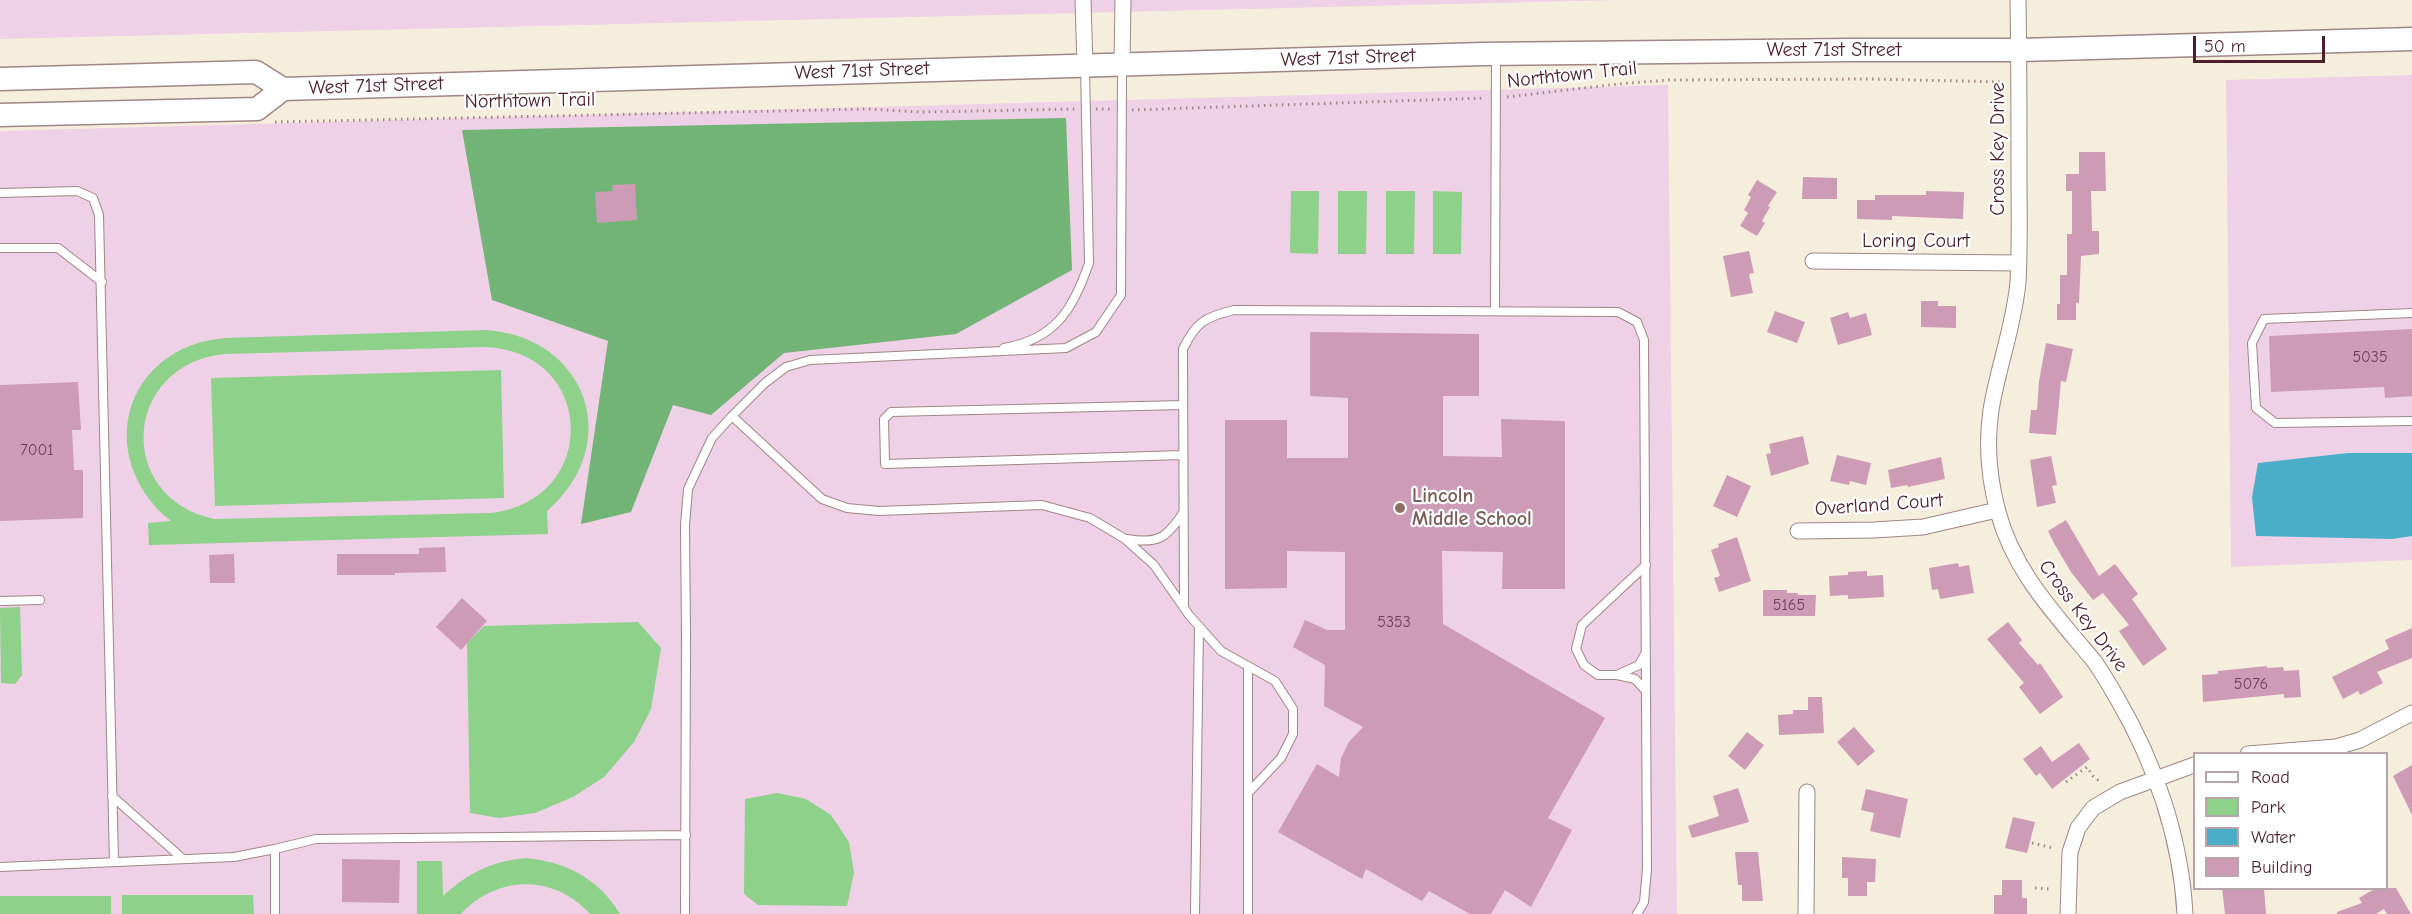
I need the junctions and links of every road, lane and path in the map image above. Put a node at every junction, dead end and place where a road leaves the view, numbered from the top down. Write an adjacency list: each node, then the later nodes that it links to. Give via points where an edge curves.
1 (1083, 0): 8 (street)
2 (1123, 0): 7 (street)
3 (2018, 0): 5 (street, Cross Key Drive)
4 (2412, 39): 5 (main road, West 71st Street)
5 (2019, 50): 6 (main road, West 71st Street); 20 (street, Cross Key Drive)
6 (1496, 54): 7 (main road, West 71st Street); 12 (lane)
7 (1122, 64): 8 (main road, West 71st Street); 14 (lane)
8 (1085, 65): 11 (main road, West 71st Street); 13 (lane)
9 (0, 79): 11 (main road, West 71st Street, via 256,72)
10 (2002, 81): 12 (path, Northtown Trail, via 1669,81)
11 (284, 89): 15 (main road, West 71st Street, via 257,109)
12 (1496, 98): 14 (path, Northtown Trail); 22 (lane)
13 (1086, 109): 14 (path, Northtown Trail); 16 (path, Northtown Trail, via 867,109); 24 (lane, via 1089,263 1078,294 1054,328 1023,344)
14 (1122, 109): 24 (lane, via 1121,295 1096,332 1066,348)
15 (0, 115)
16 (273, 122)
17 (0, 193): 21 (lane, via 77,191 93,198 99,215)
18 (0, 248): 21 (lane, via 58,248)
19 (1813, 261): 20 (street, Loring Court)
20 (2019, 263): 29 (street, Cross Key Drive, via 2013,313 1990,421 1989,462)
21 (102, 282): 50 (lane)
22 (1495, 311): 25 (lane, via 1234,310 1211,315 1193,329 1183,349); 33 (lane, via 1618,312 1637,322 1644,340)
23 (2412, 313): 27 (lane, via 2264,319 2252,343 2256,408 2275,423)
24 (973, 353): 26 (lane, via 810,360 786,367)
25 (1182, 405): 28 (lane); 28 (lane, via 891,412 884,420 885,464)
26 (732, 416): 32 (lane, via 822,499 846,508 879,511 1042,505 1090,518); 51 (lane, via 712,438 687,498)
27 (2412, 421)
28 (1183, 455): 30 (lane)
29 (1997, 510): 31 (street, Overland Court, via 1923,527); 45 (street, Cross Key Drive, via 2018,563 2112,690 2136,732)
30 (1183, 513): 32 (lane, via 1172,530 1149,543); 36 (lane)
31 (1798, 531)
32 (1125, 539): 36 (lane, via 1154,565)
33 (1646, 565): 38 (lane); 40 (lane, via 1582,625 1576,649 1584,665 1598,675)
34 (40, 600): 35 (lane)
35 (0, 601)
36 (1184, 607): 37 (lane)
37 (1199, 626): 39 (lane, via 1221,651); 62 (lane)
38 (1646, 652): 40 (lane, via 1639,665); 41 (lane)
39 (1248, 668): 49 (lane); 49 (lane, via 1275,681 1293,709 1293,734 1281,759)
40 (1617, 675): 41 (lane, via 1635,679)
41 (1646, 691): 64 (lane, via 1647,869 1644,902)
42 (2412, 713): 43 (street, via 2343,746)
43 (2262, 752)
44 (2193, 765): 45 (street)
45 (2155, 779): 66 (street, via 2099,804 2082,822 2070,852); 67 (street, Cross Key Drive, via 2174,836)
46 (2099, 781): 47 (path, via 2087,767)
47 (2066, 782)
48 (1807, 792): 65 (street)
49 (1248, 793): 63 (lane)
50 (112, 796): 55 (lane); 56 (lane)
51 (686, 835): 54 (lane, via 316,838); 61 (lane)
52 (2032, 843): 53 (path)
53 (2053, 848)
54 (275, 849): 55 (lane, via 234,857); 60 (lane)
55 (183, 859): 56 (lane)
56 (114, 862): 57 (lane)
57 (0, 867)
58 (2035, 888): 59 (path)
59 (2050, 888)
60 (276, 914)
61 (685, 914)
62 (1195, 914)
63 (1248, 914)
64 (1637, 914)
65 (1806, 914)
66 (2068, 914)
67 (2185, 914)

